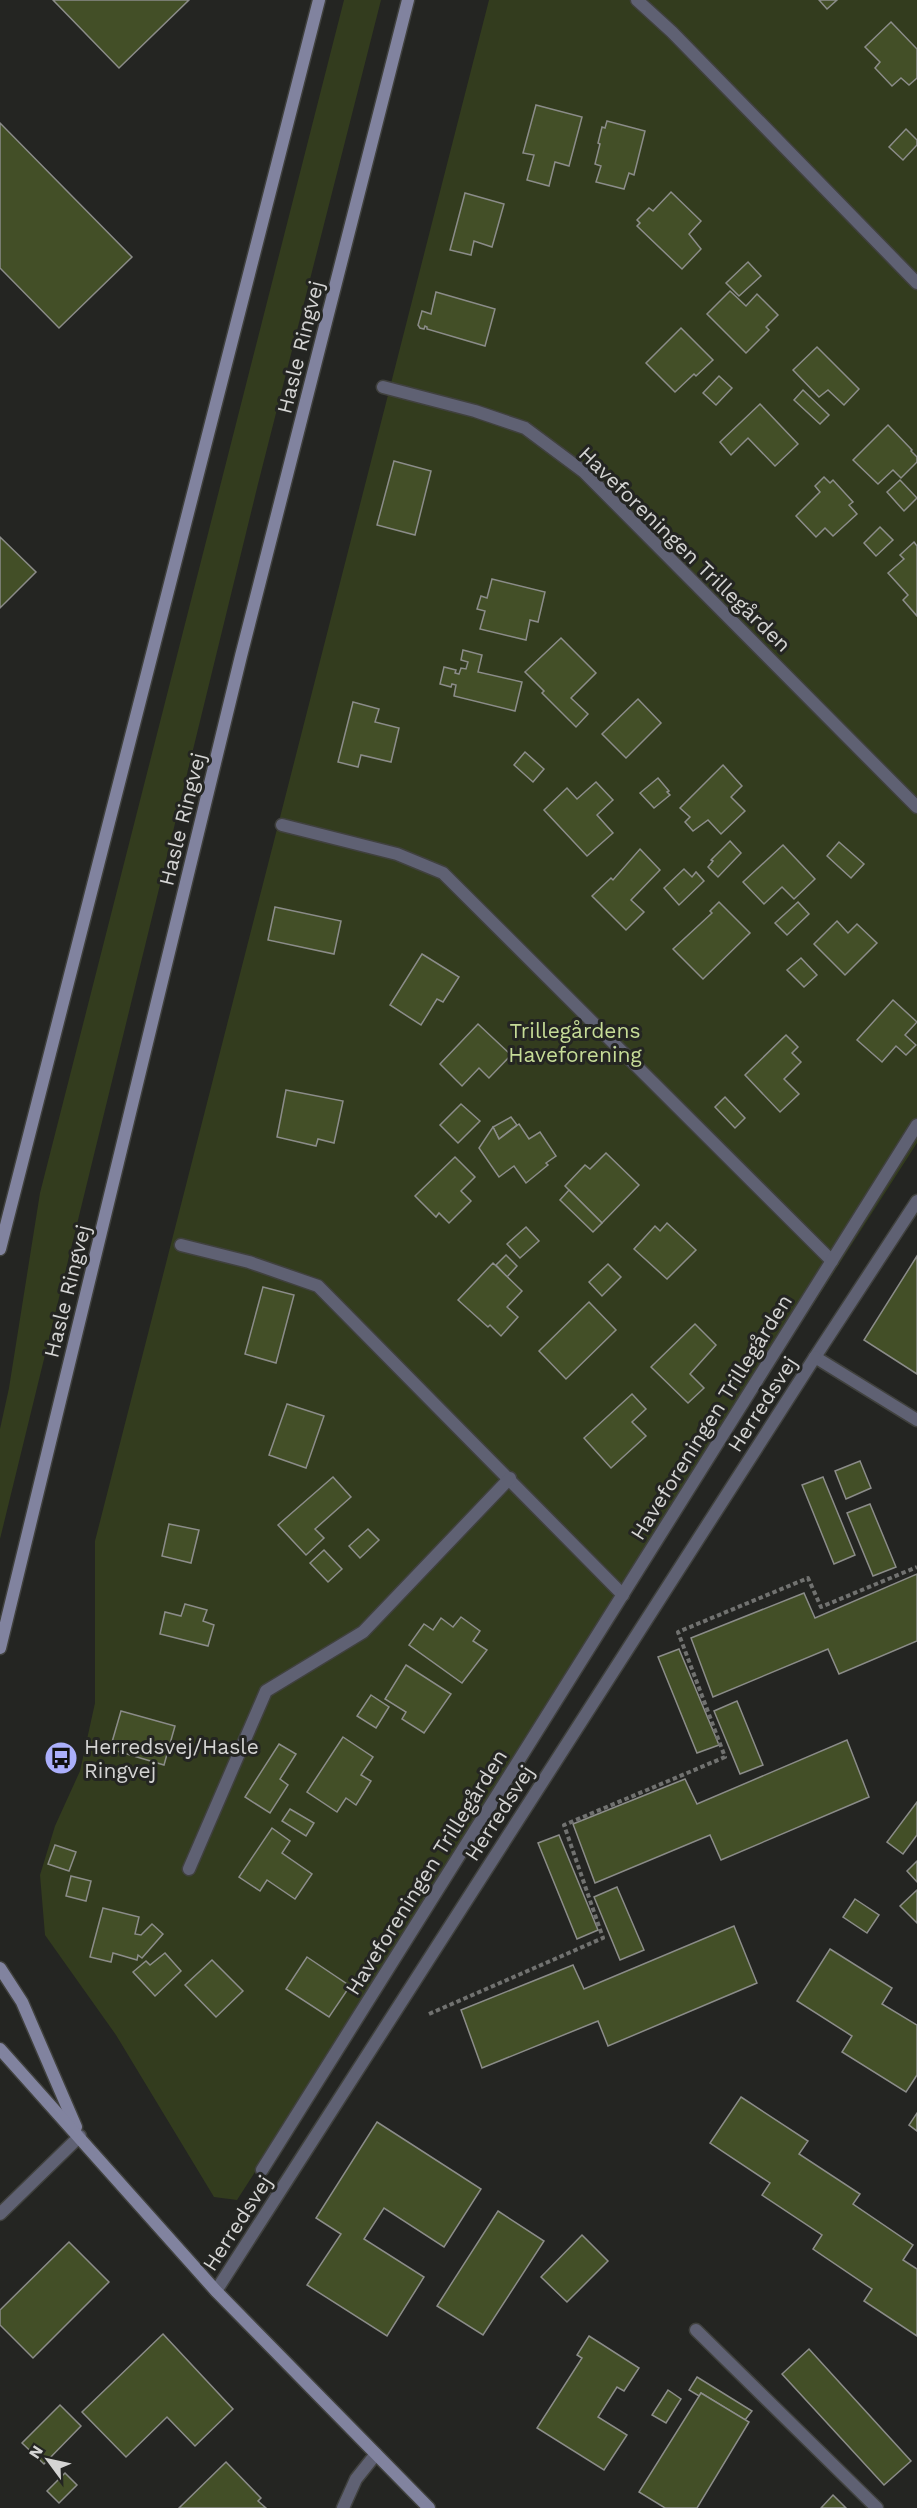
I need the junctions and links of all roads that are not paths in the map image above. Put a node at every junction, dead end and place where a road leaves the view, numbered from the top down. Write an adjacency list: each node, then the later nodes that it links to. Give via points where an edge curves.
1 (319, 0): 11 (main road)
2 (408, 0): 17 (main road, Hasle Ringvej, via 241,656)
3 (636, 0): 4 (street)
4 (917, 283)
5 (383, 387): 6 (street, Haveforeningen Trillegården, via 475,411 525,429 584,472)
6 (917, 807)
7 (282, 825): 12 (street, via 397,854 443,873)
8 (917, 1125): 12 (street, Haveforeningen Trillegården)
9 (917, 1201): 13 (street, Herredsvej)
10 (180, 1245): 15 (street, via 249,1262 318,1286)
11 (0, 1249)
12 (832, 1261): 16 (street, Haveforeningen Trillegården)
13 (815, 1357): 14 (street); 24 (street, Herredsvej)
14 (917, 1420)
15 (510, 1478): 16 (street); 18 (street, via 363,1632 266,1691)
16 (623, 1595): 22 (street, Haveforeningen Trillegården)
17 (0, 1648)
18 (189, 1869)
19 (0, 1968): 21 (main road, Herredsvej, via 22,2002)
20 (0, 2049): 21 (main road, Herredsvej)
21 (80, 2136): 23 (street); 24 (main road, Herredsvej)
22 (262, 2170)
23 (0, 2214)
24 (216, 2291): 26 (main road, Herredsvej)
25 (696, 2330): 29 (street)
26 (376, 2454): 27 (street, via 356,2479); 28 (main road, Herredsvej)
27 (342, 2508)
28 (429, 2508)
29 (877, 2508)

